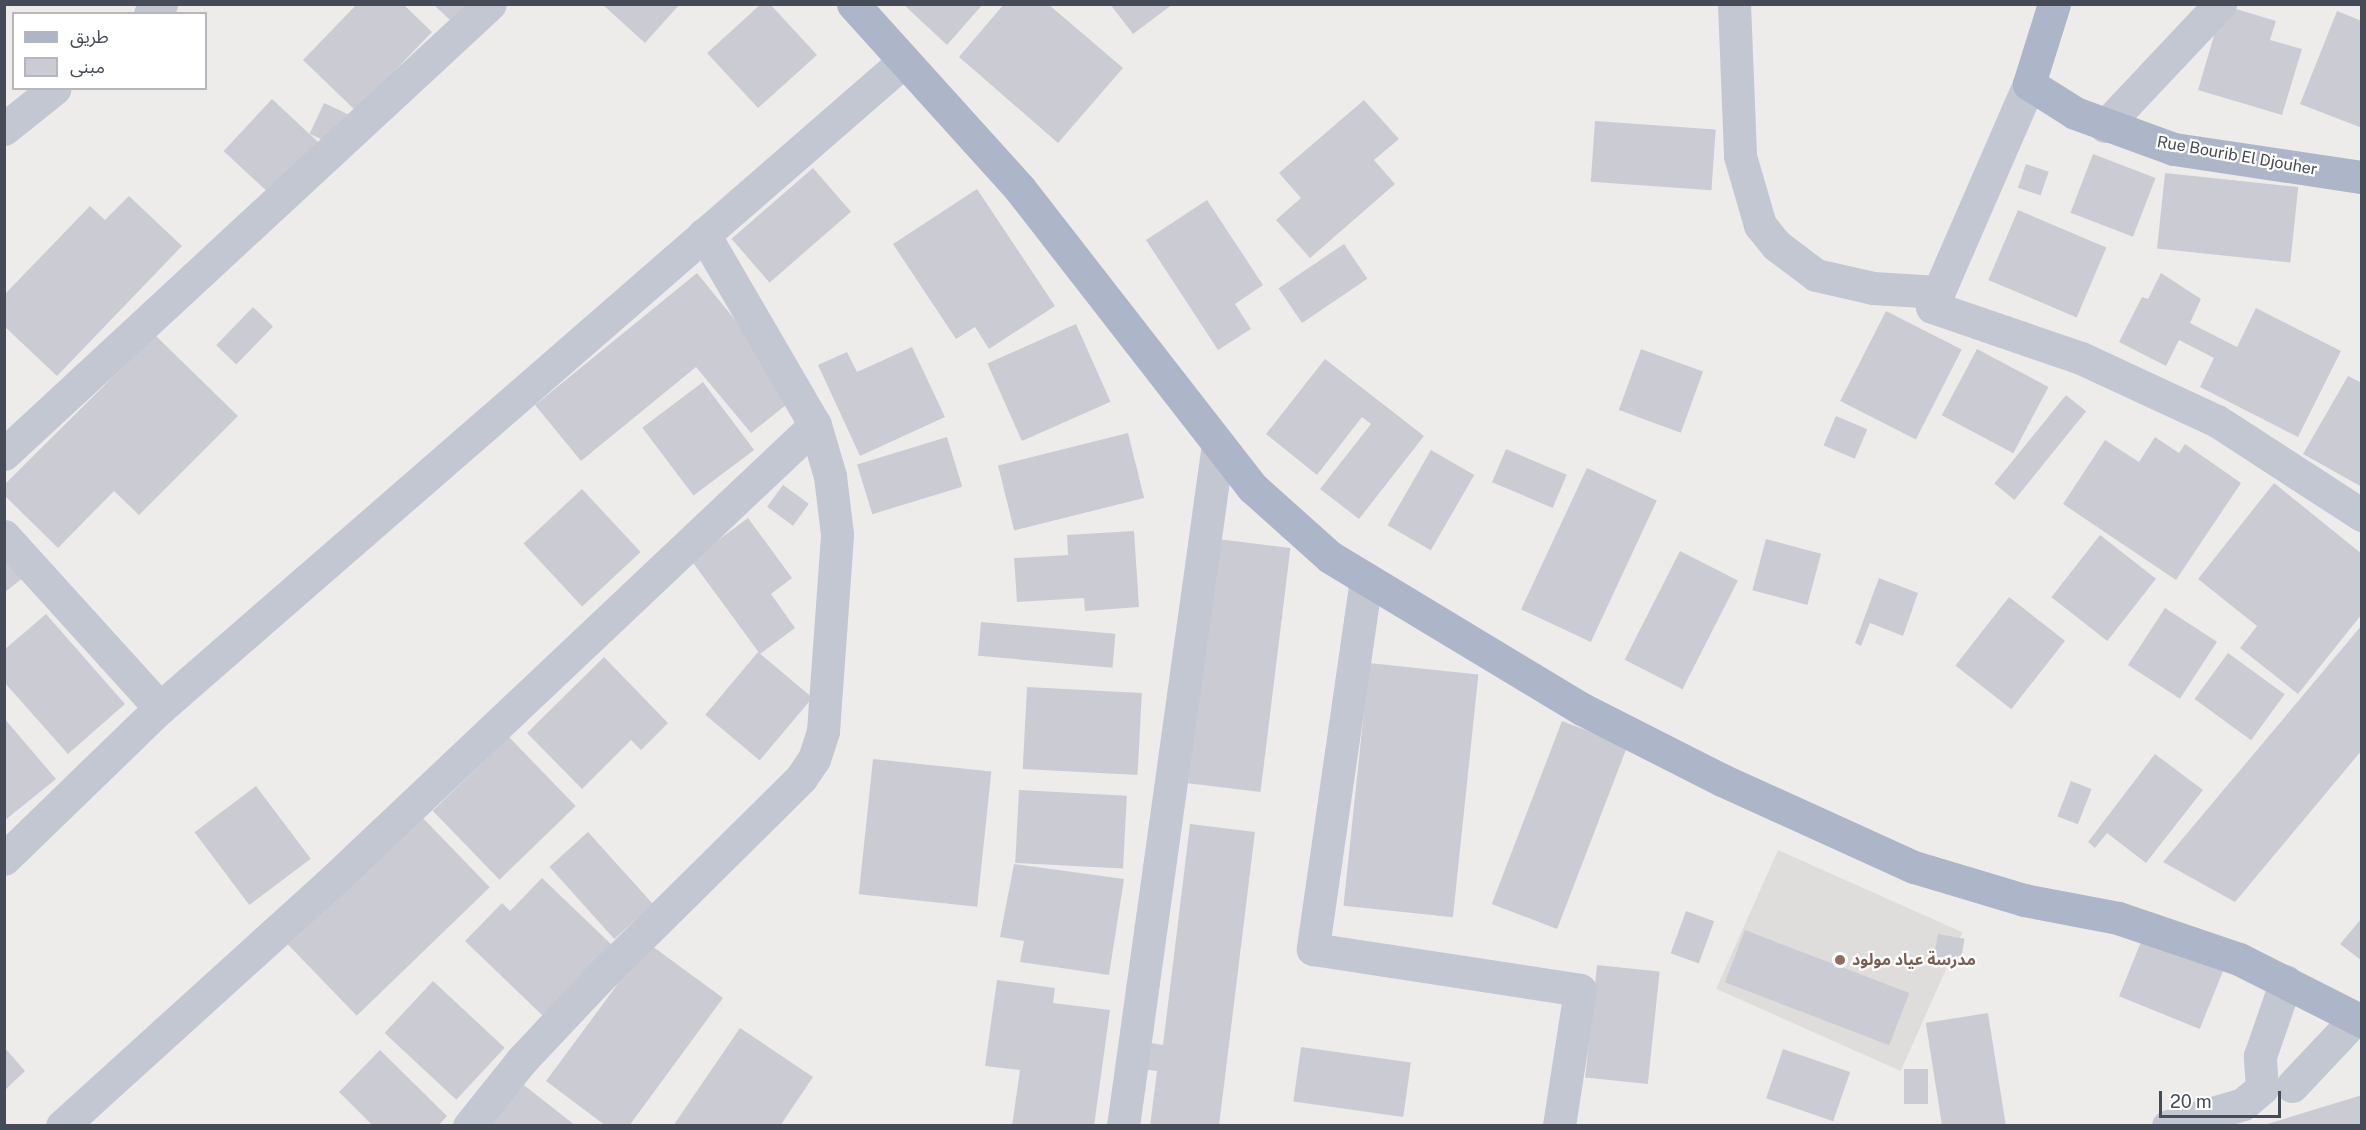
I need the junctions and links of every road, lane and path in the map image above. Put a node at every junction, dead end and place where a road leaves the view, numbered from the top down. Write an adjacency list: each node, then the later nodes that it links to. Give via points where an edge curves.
1 (490, 4): 16 (street)
2 (853, 4): 6 (main road)
3 (1734, 4): 13 (street, via 1740,156 1760,225 1776,245 1816,275 1873,288)
4 (2054, 4): 7 (main road)
5 (2220, 4): 9 (street)
6 (904, 61): 12 (street); 15 (main road, via 1020,189)
7 (2030, 84): 9 (main road, Rue Bourib El Djouher); 13 (street)
8 (53, 90): 10 (street)
9 (2105, 126): 11 (main road, Rue Bourib El Djouher, via 2174,148)
10 (4, 129)
11 (2361, 177)
12 (704, 234): 14 (street); 20 (street)
13 (1938, 292): 17 (street, via 1932,307 2081,358 2217,421)
14 (815, 425): 25 (street, via 328,885); 26 (street, via 830,476 837,534 822,731 814,759 779,802 521,1061)
15 (1218, 444): 19 (main road, via 1253,488 1330,556); 27 (street)
16 (4, 454)
17 (2361, 515)
18 (4, 536): 20 (street)
19 (1366, 579): 22 (main road, via 1582,709 1722,780 1914,867 2024,900 2118,918 2239,959); 28 (street, via 1313,949 1580,990)
20 (160, 708): 21 (street)
21 (4, 859)
22 (2286, 981): 23 (main road); 29 (street, via 2260,1056 2262,1088 2243,1104)
23 (2359, 1019): 24 (street)
24 (2292, 1086)
25 (62, 1125)
26 (469, 1125)
27 (1124, 1125)
28 (1559, 1125)
29 (2168, 1125)

